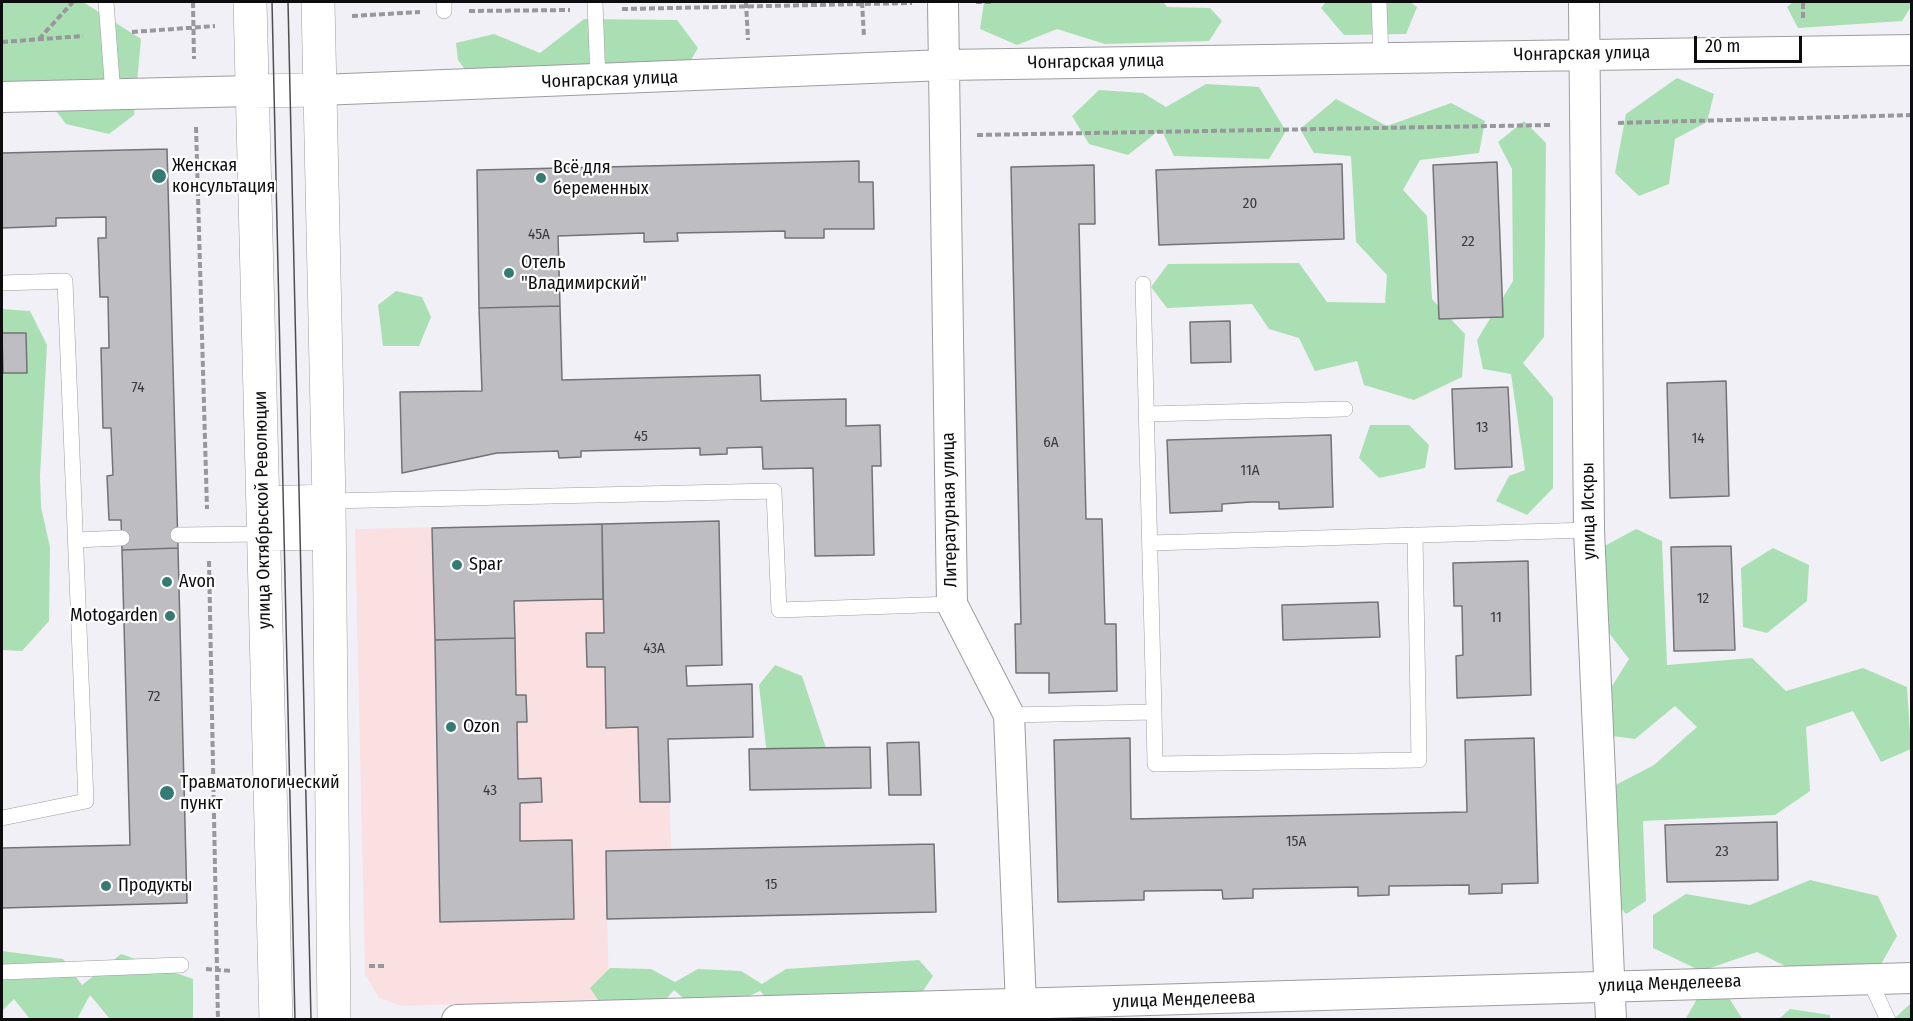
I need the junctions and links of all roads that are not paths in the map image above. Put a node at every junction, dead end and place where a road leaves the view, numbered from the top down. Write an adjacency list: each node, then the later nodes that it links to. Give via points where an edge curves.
1 (105, 2): 15 (lane)
2 (250, 2): 14 (main road, улица Октябрьской Революции)
3 (943, 2): 11 (street, Литературная улица)
4 (1378, 2): 10 (lane)
5 (1584, 2): 9 (street, улица Искры)
6 (595, 5): 12 (lane)
7 (330, 9): 13 (main road)
8 (1911, 50): 9 (street, Чонгарская улица)
9 (1585, 54): 10 (street, Чонгарская улица); 23 (street, улица Искры)
10 (1381, 57): 11 (street, Чонгарская улица)
11 (945, 65): 12 (street, Чонгарская улица); 29 (street, Литературная улица)
12 (598, 80): 13 (street, Чонгарская улица)
13 (320, 90): 14 (main road, Чонгарская улица); 21 (main road)
14 (267, 91): 15 (street); 22 (main road, улица Октябрьской Революции)
15 (113, 94): 16 (street)
16 (2, 97)
17 (2, 283): 27 (lane, via 65,281)
18 (1143, 284): 20 (lane)
19 (1345, 409): 20 (lane)
20 (1146, 414): 28 (lane)
21 (329, 517): 22 (main road); 29 (lane, via 774,491 779,610); 41 (main road)
22 (263, 518): 24 (lane); 40 (main road, улица Октябрьской Революции)
23 (1589, 530): 25 (lane); 37 (street, улица Искры)
24 (178, 535)
25 (1415, 535): 28 (lane); 30 (lane, via 1419,760 1155,764)
26 (122, 537): 27 (lane)
27 (75, 540): 32 (lane, via 86,801)
28 (1150, 543): 30 (lane)
29 (951, 604): 31 (street, Литературная улица)
30 (1154, 712): 31 (lane)
31 (1009, 716): 38 (street, Литературная улица)
32 (2, 818)
33 (182, 965): 34 (lane)
34 (2, 972)
35 (1911, 978): 36 (street, улица Менделеева)
36 (1869, 979): 37 (street, улица Менделеева); 44 (lane)
37 (1609, 986): 38 (street, улица Менделеева); 43 (street, улица Искры)
38 (1021, 1005): 39 (street, улица Менделеева)
39 (987, 1013): 42 (street, улица Менделеева)
40 (276, 1020)
41 (334, 1020)
42 (457, 1020)
43 (1611, 1020)
44 (1888, 1020)

